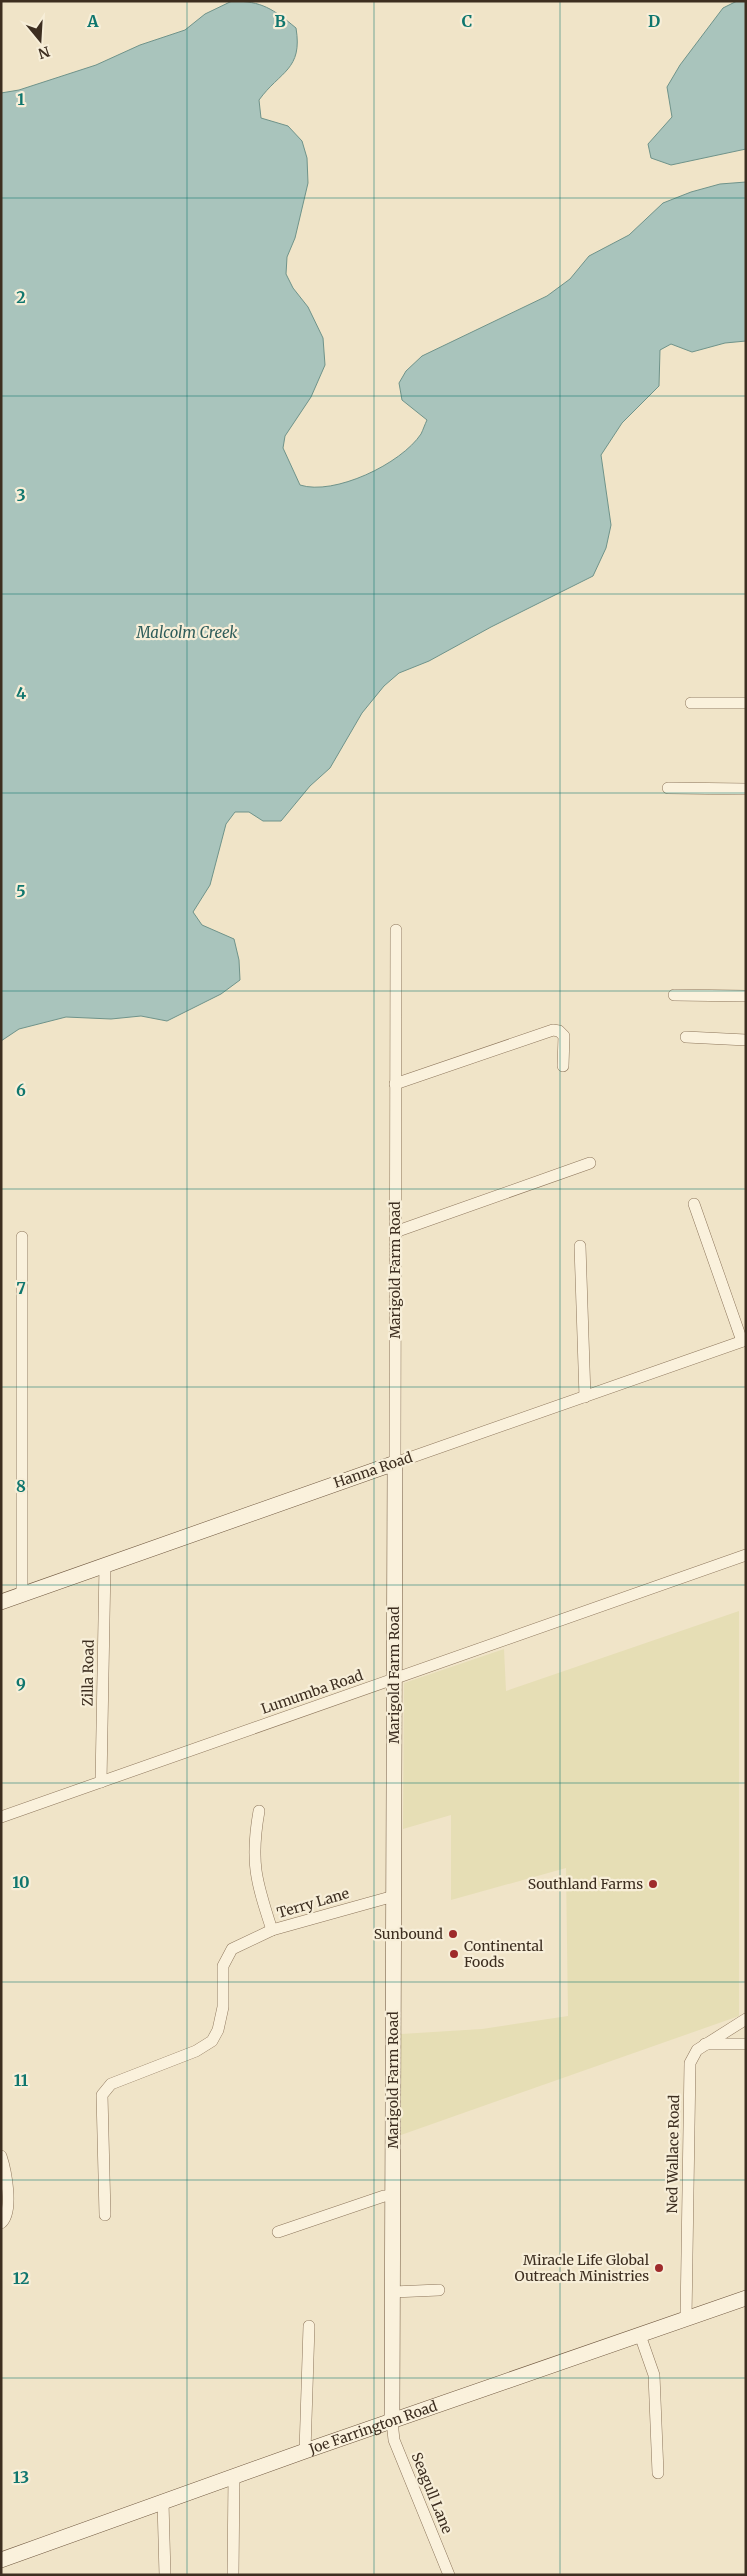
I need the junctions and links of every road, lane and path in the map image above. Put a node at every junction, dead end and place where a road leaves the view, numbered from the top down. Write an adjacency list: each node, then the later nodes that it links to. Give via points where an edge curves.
1 (691, 703): 2 (street)
2 (746, 703)
3 (668, 788): 4 (street)
4 (746, 789)
5 (396, 930): 11 (street, Marigold Farm Road)
6 (674, 995): 7 (street)
7 (746, 996)
8 (686, 1037): 9 (street)
9 (746, 1040)
10 (563, 1066): 11 (street, via 564,1036 553,1030)
11 (396, 1084): 14 (street, Marigold Farm Road)
12 (590, 1163): 14 (street)
13 (694, 1204): 17 (street)
14 (395, 1232): 19 (street, Marigold Farm Road)
15 (22, 1237): 22 (street)
16 (580, 1246): 18 (street)
17 (744, 1340): 18 (street, Hanna Road)
18 (584, 1397): 19 (street, Hanna Road)
19 (395, 1463): 21 (street, Hanna Road); 24 (street, Marigold Farm Road)
20 (746, 1555): 24 (street, Lumumba Road)
21 (105, 1565): 22 (street, Hanna Road); 25 (street, Zilla Road)
22 (22, 1594): 23 (street, Hanna Road)
23 (1, 1602)
24 (394, 1679): 25 (street, Lumumba Road); 28 (street, Marigold Farm Road)
25 (101, 1782): 27 (street, Lumumba Road)
26 (259, 1810): 29 (street, Terry Lane, via 253,1844 256,1880)
27 (1, 1817)
28 (394, 1896): 29 (street, Terry Lane); 34 (street, Marigold Farm Road)
29 (272, 1930): 35 (street, via 232,1949 223,1966 223,2007 212,2041 196,2051 111,2084 102,2095)
30 (746, 2020): 31 (street, Ned Wallace Road)
31 (705, 2044): 32 (street); 41 (street, Ned Wallace Road, via 692,2056 689,2074)
32 (746, 2044)
33 (1, 2156): 36 (street, via 6,2169 8,2207)
34 (393, 2196): 37 (street, via 384,2196); 39 (street, Marigold Farm Road)
35 (105, 2214)
36 (1, 2223)
37 (278, 2232)
38 (439, 2290): 39 (street)
39 (393, 2292): 44 (street, Marigold Farm Road)
40 (746, 2298): 41 (street, Joe Farrington Road)
41 (686, 2319): 43 (street, Joe Farrington Road)
42 (309, 2326): 45 (street)
43 (640, 2335): 44 (street, Joe Farrington Road); 46 (street, via 654,2376)
44 (392, 2421): 45 (street, Joe Farrington Road); 52 (street, Seagull Lane, via 394,2440)
45 (305, 2450): 47 (street, Joe Farrington Road)
46 (658, 2473)
47 (234, 2476): 48 (street, Joe Farrington Road); 51 (street)
48 (163, 2502): 49 (street, Joe Farrington Road); 50 (street)
49 (1, 2560)
50 (165, 2575)
51 (233, 2575)
52 (449, 2575)

